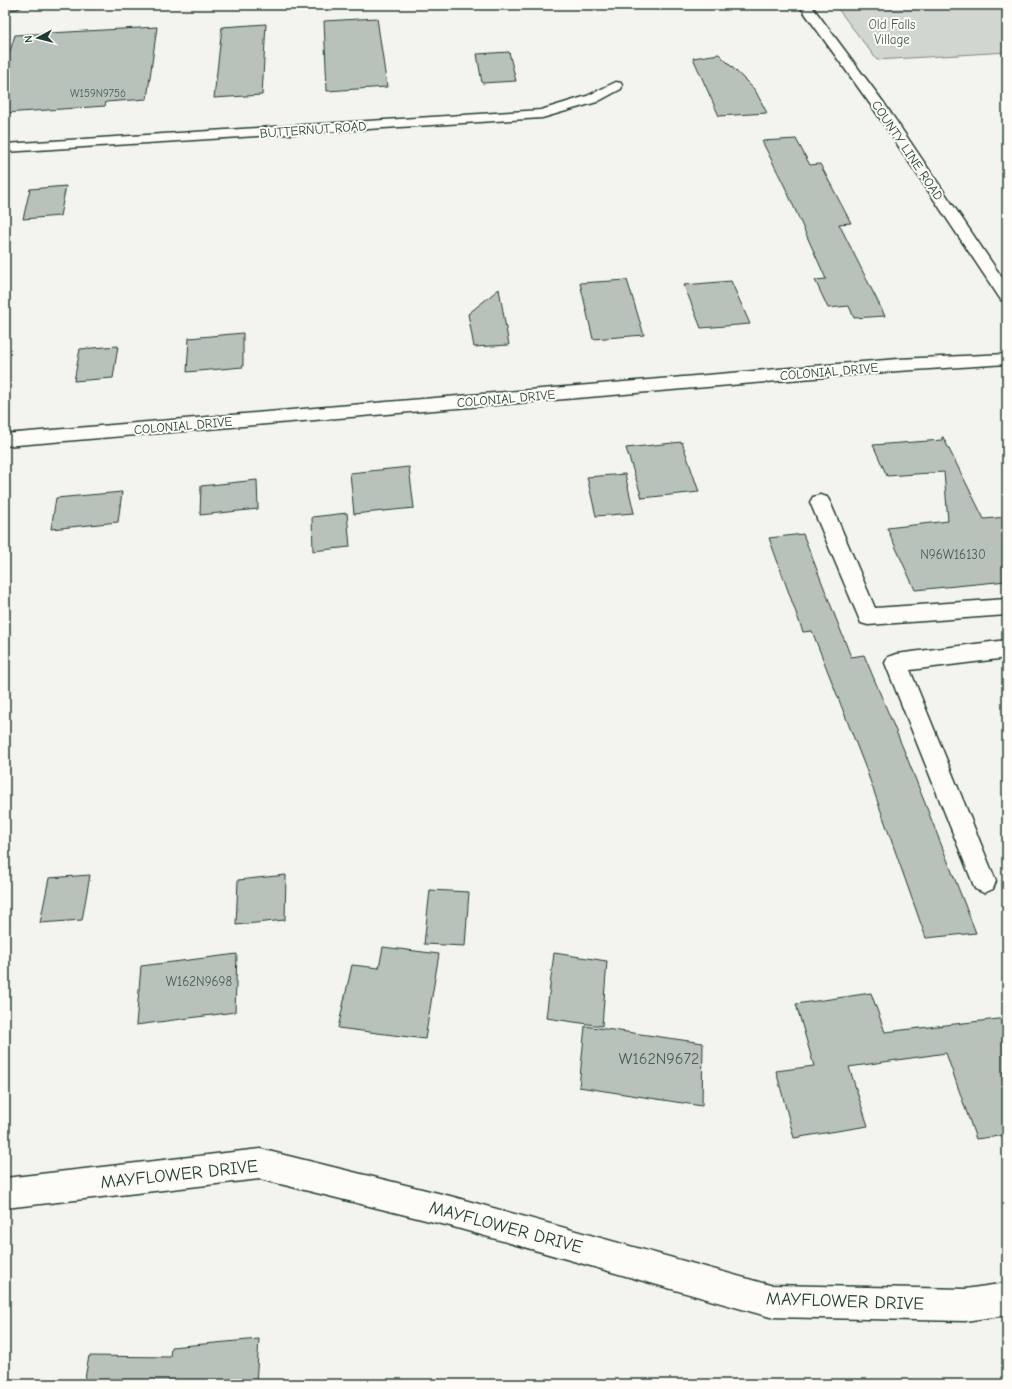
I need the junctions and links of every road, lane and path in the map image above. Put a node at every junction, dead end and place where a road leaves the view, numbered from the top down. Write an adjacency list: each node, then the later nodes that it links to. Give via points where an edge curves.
1 (18, 5): 3 (street)
2 (805, 5): 6 (street, COUNTY LINE ROAD, via 879,106)
3 (5, 6)
4 (616, 86): 5 (street, BUTTERNUT ROAD, via 592,99 542,114)
5 (5, 148)
6 (1007, 297)
7 (1007, 359): 8 (street, COLONIAL DRIVE, via 891,365)
8 (5, 440)
9 (820, 502): 10 (street, via 868,617)
10 (1007, 607)
11 (1007, 649): 12 (street, via 896,663)
12 (984, 881)
13 (5, 1193): 14 (street, MAYFLOWER DRIVE, via 260,1164 450,1211 770,1301 965,1305)
14 (1007, 1299)

